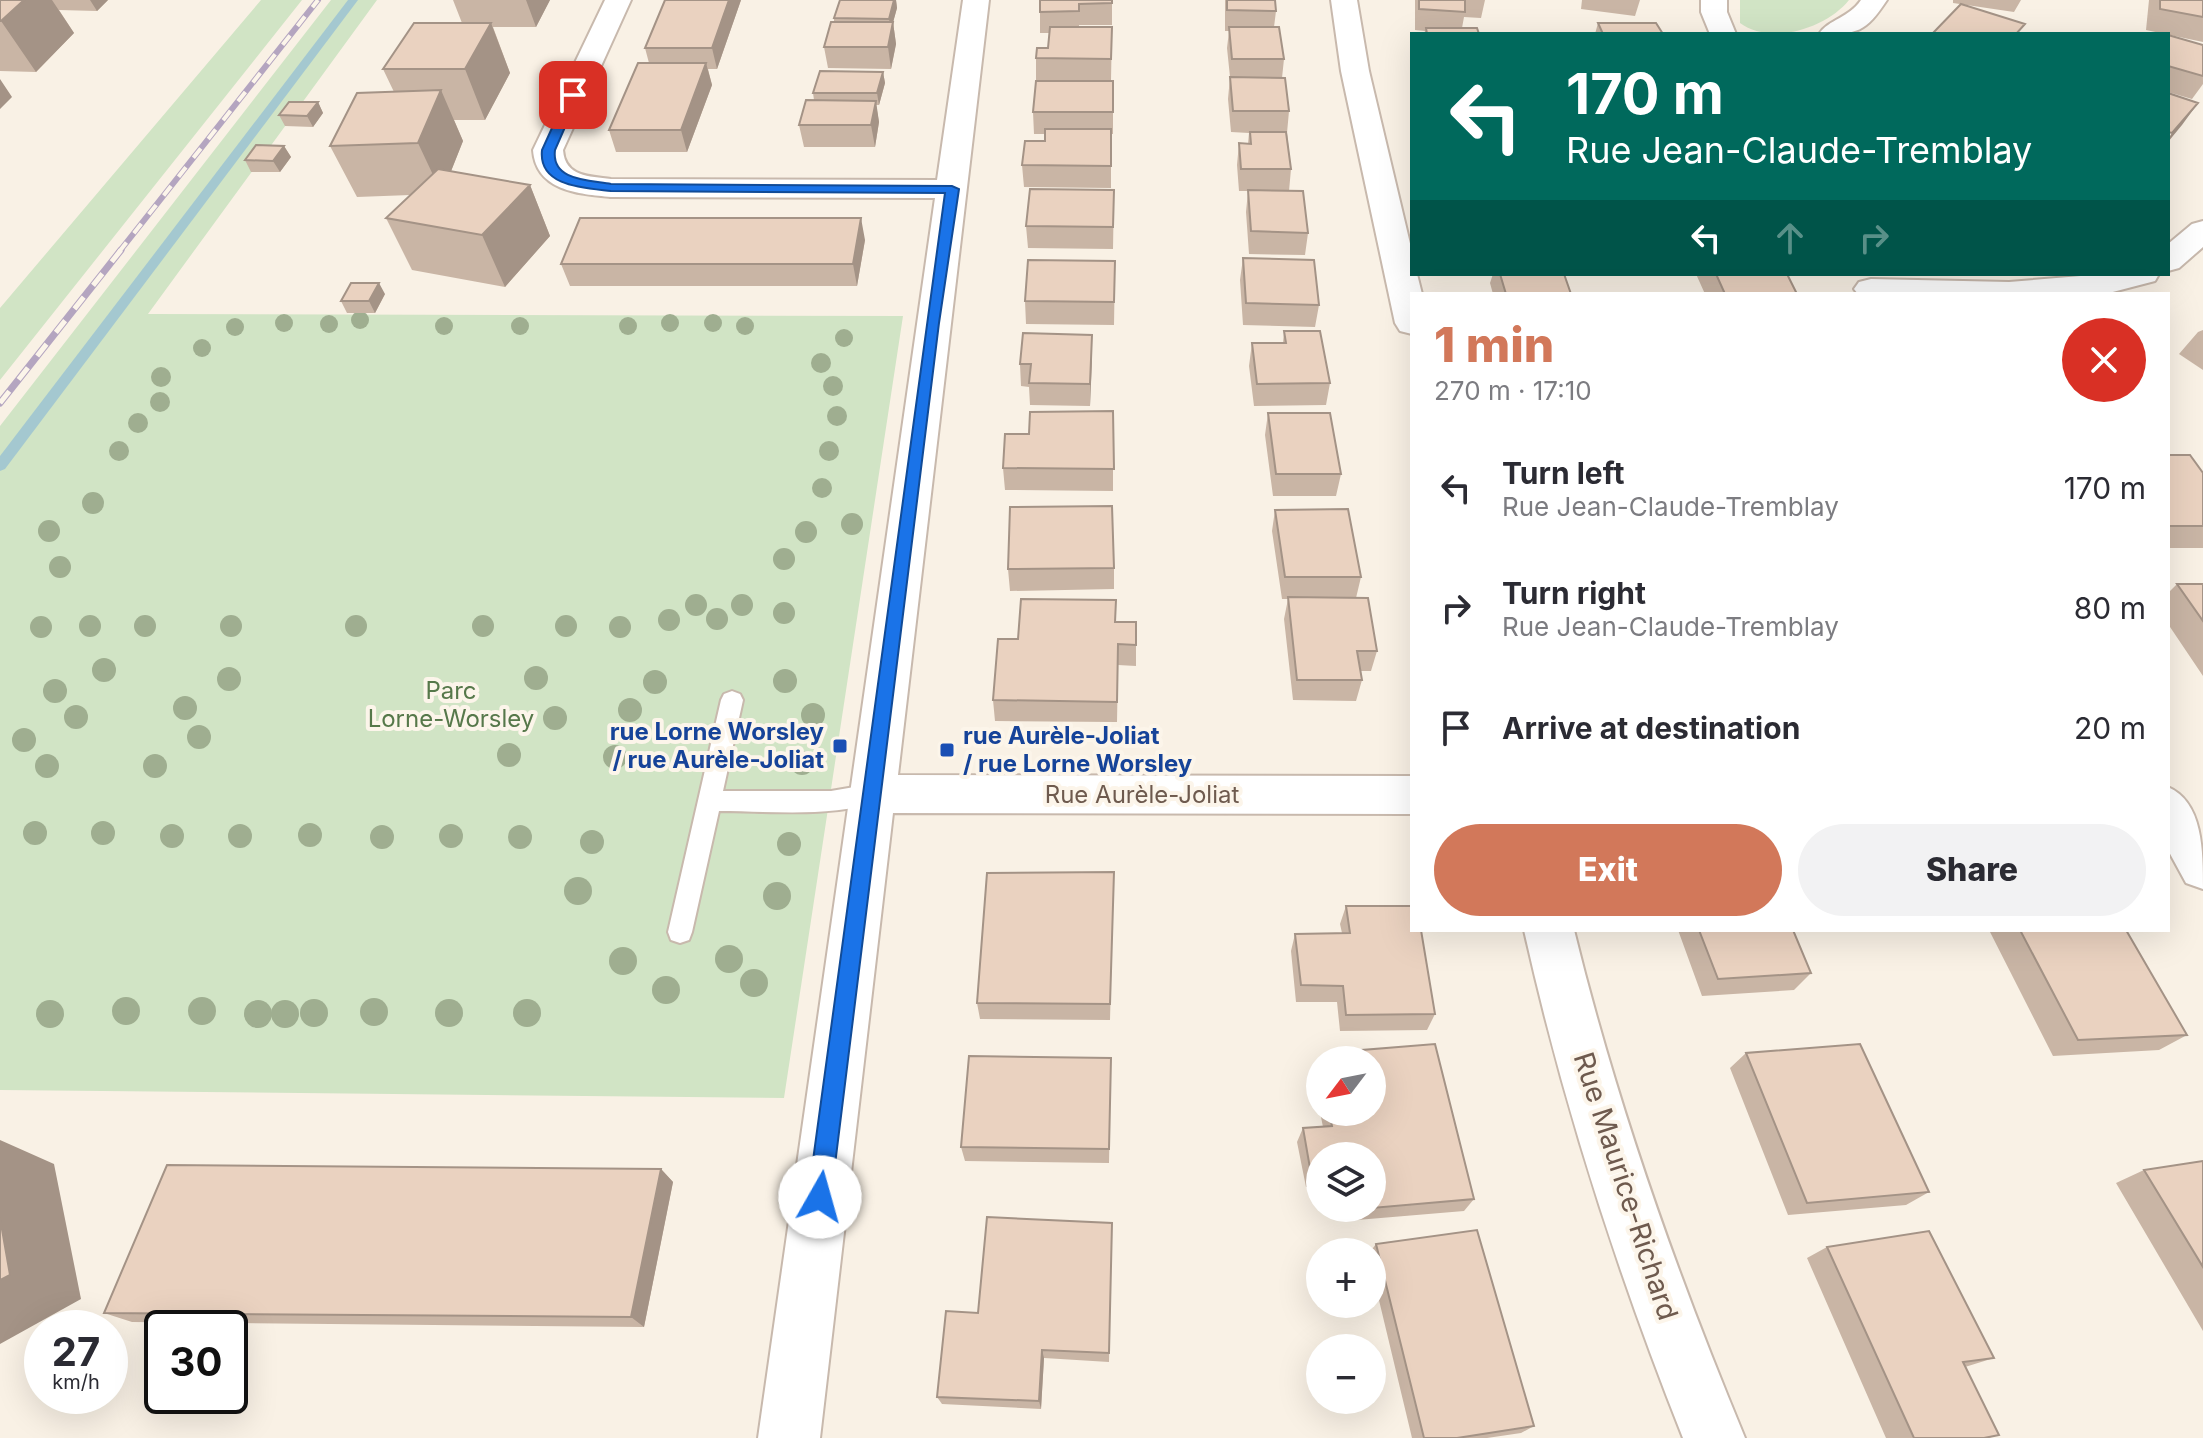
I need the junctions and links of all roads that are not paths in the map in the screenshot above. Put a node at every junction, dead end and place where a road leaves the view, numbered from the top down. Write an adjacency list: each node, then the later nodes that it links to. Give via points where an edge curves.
1 (618, 0): 8 (street, via 548,150 551,169 558,176 611,188)
2 (976, 0): 8 (street)
3 (1344, 0): 13 (street)
4 (1714, 0): 6 (street)
5 (1874, 0): 7 (street, via 1861,19)
6 (1722, 32)
7 (1836, 32)
8 (952, 189): 15 (street)
9 (2203, 231): 10 (street)
10 (2170, 259)
11 (2137, 276): 12 (street, via 2076,290)
12 (1869, 286)
13 (1410, 314)
14 (732, 700): 19 (lane)
15 (872, 794): 16 (street, Rue Aurèle-Joliat); 19 (lane, via 831,801); 24 (street)
16 (1410, 795)
17 (2170, 797): 18 (street)
18 (2203, 798)
19 (711, 801): 22 (lane)
20 (2170, 810): 21 (street)
21 (2203, 868)
22 (680, 932)
23 (1550, 932): 25 (street, Rue Maurice-Richard, via 1628,1206)
24 (789, 1438)
25 (1714, 1438)

